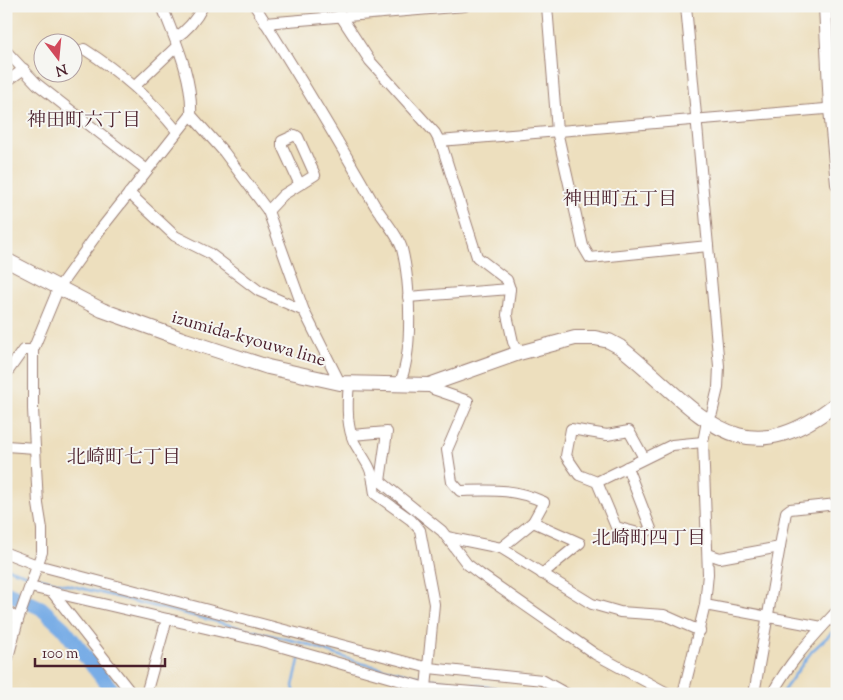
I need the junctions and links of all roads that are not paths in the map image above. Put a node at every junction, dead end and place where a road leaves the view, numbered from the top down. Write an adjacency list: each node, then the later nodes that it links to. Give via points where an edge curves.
1 (162, 6): 10 (street)
2 (203, 6): 10 (street, via 196,20)
3 (255, 6): 9 (street)
4 (465, 6): 8 (street)
5 (548, 6): 20 (street)
6 (686, 6): 18 (street)
7 (825, 6): 16 (street)
8 (340, 15): 9 (street); 21 (street, via 370,61)
9 (265, 23): 31 (street, via 402,247)
10 (176, 42): 15 (street); 17 (street, via 192,97)
11 (84, 49): 15 (street)
12 (6, 51): 13 (street)
13 (24, 68): 14 (street); 22 (street, via 37,84)
14 (6, 82)
15 (135, 86): 19 (street)
16 (833, 109): 18 (street); 24 (street)
17 (191, 115): 19 (street); 26 (street)
18 (696, 120): 20 (street); 27 (street)
19 (177, 131): 22 (street)
20 (557, 131): 21 (street); 27 (street, via 583,246 590,258)
21 (439, 141): 30 (street, via 477,257 508,280)
22 (147, 170): 25 (street)
23 (299, 183): 26 (street)
24 (837, 184)
25 (130, 193): 29 (street); 32 (street, via 175,236 209,253 259,292)
26 (268, 211): 32 (street)
27 (708, 246): 40 (street, via 719,366 718,388)
28 (6, 260): 29 (main road, izumida-kyouwa line)
29 (59, 287): 33 (street); 36 (main road, izumida-kyouwa line, via 102,310 184,340 268,367)
30 (510, 289): 31 (street); 34 (street, via 507,315)
31 (408, 297): 37 (street, via 409,329 403,376)
32 (304, 311): 36 (street)
33 (33, 350): 35 (street, via 24,350); 44 (street)
34 (519, 353): 38 (main road, izumida-kyouwa line); 40 (main road, izumida-kyouwa line, via 574,338 609,341 645,366)
35 (6, 374)
36 (344, 383): 37 (main road, izumida-kyouwa line); 41 (street)
37 (399, 384): 38 (main road, izumida-kyouwa line)
38 (429, 385): 50 (street, via 468,401 447,450 452,482 460,491 501,489 544,502)
39 (837, 403): 40 (main road, izumida-kyouwa line, via 802,428 762,439 726,432)
40 (707, 421): 42 (street)
41 (352, 436): 47 (street); 47 (street, via 387,432)
42 (703, 442): 45 (street, via 672,444); 55 (street)
43 (6, 446): 44 (street)
44 (35, 448): 56 (street, via 42,529 42,552)
45 (644, 458): 46 (street); 48 (street, via 629,431 607,435 571,429 566,456 579,475)
46 (627, 467): 48 (street); 48 (street, via 651,529 642,534 616,527)
47 (376, 481): 51 (street); 69 (street, via 375,494 420,530 434,604)
48 (597, 482)
49 (837, 504): 53 (street, via 786,512)
50 (533, 522): 52 (street); 57 (street, via 580,543)
51 (447, 537): 52 (street); 75 (street, via 467,564 480,574 594,654)
52 (501, 548): 57 (street)
53 (780, 548): 55 (street, via 720,558); 64 (street)
54 (6, 554): 56 (street)
55 (708, 554): 60 (street)
56 (36, 567): 58 (street); 69 (street)
57 (542, 574): 67 (street, via 592,604 620,612 664,615)
58 (30, 586): 59 (street); 63 (street)
59 (52, 592): 65 (street); 71 (street)
60 (705, 605): 64 (street); 67 (street)
61 (6, 610): 63 (street)
62 (837, 611): 66 (street)
63 (19, 616): 68 (street)
64 (767, 618): 66 (street); 77 (street)
65 (167, 619): 70 (street); 72 (street)
66 (822, 627): 78 (street, via 781,676)
67 (700, 631): 76 (street)
68 (6, 665)
69 (429, 668): 70 (street); 74 (street, via 542,680)
70 (426, 685): 73 (street)
71 (132, 694)
72 (146, 694)
73 (494, 694)
74 (567, 694)
75 (669, 694)
76 (683, 694)
77 (754, 694)
78 (772, 694)

